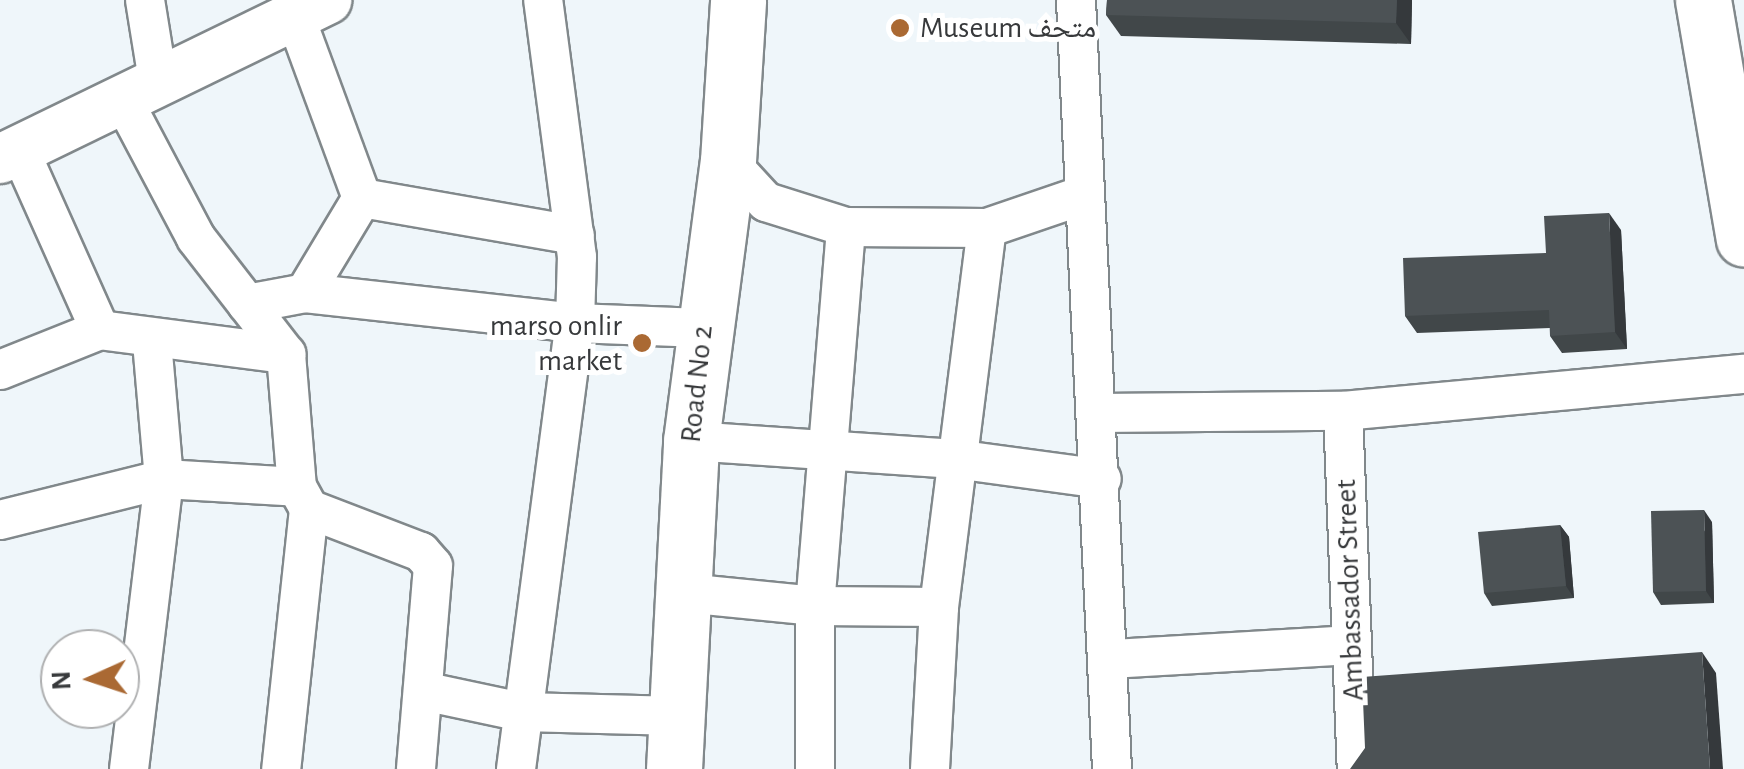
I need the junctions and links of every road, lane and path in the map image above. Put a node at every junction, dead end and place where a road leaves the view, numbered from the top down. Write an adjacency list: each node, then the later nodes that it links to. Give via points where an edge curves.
1 (145, 0): 7 (street)
2 (543, 0): 15 (street)
3 (738, 0): 9 (main road, Road No 2)
4 (1076, 0): 10 (street)
5 (1703, 0): 12 (main road)
6 (311, 8): 7 (street); 11 (street)
7 (140, 90): 8 (street); 17 (street, via 196,238)
8 (10, 155): 20 (street)
9 (728, 161): 13 (street, via 766,202); 19 (main road, Road No 2)
10 (1082, 196): 14 (street); 26 (street)
11 (362, 198): 15 (street); 16 (street)
12 (1743, 224)
13 (846, 227): 14 (street); 28 (street)
14 (986, 228): 29 (street)
15 (575, 235): 18 (street)
16 (305, 292): 17 (street); 18 (street)
17 (247, 304): 22 (street)
18 (575, 323): 19 (street); 40 (street)
19 (701, 328): 27 (main road, Road No 2)
20 (100, 330): 21 (street); 23 (street)
21 (152, 341): 22 (street, via 205,340); 30 (street)
22 (286, 354): 32 (street)
23 (0, 370)
24 (1744, 374): 25 (street)
25 (1343, 411): 26 (street); 37 (street, Ambassador Street)
26 (1098, 412): 31 (street)
27 (690, 441): 28 (street); 34 (main road, Road No 2)
28 (827, 449): 29 (street); 35 (street)
29 (955, 458): 31 (street); 36 (street)
30 (164, 478): 32 (street); 33 (street); 42 (street)
31 (1102, 479): 38 (street)
32 (303, 498): 39 (street, via 429,558); 43 (street)
33 (0, 520)
34 (685, 593): 35 (street); 41 (main road, Road No 2)
35 (815, 606): 36 (street); 46 (street)
36 (939, 607): 47 (street)
37 (1350, 645): 38 (street); 49 (street, Ambassador Street)
38 (1111, 659): 48 (street)
39 (423, 691): 40 (street); 44 (street)
40 (522, 712): 41 (street); 45 (street)
41 (676, 743)
42 (129, 769)
43 (281, 769)
44 (416, 769)
45 (516, 769)
46 (815, 769)
47 (930, 769)
48 (1112, 769)
49 (1357, 769)

